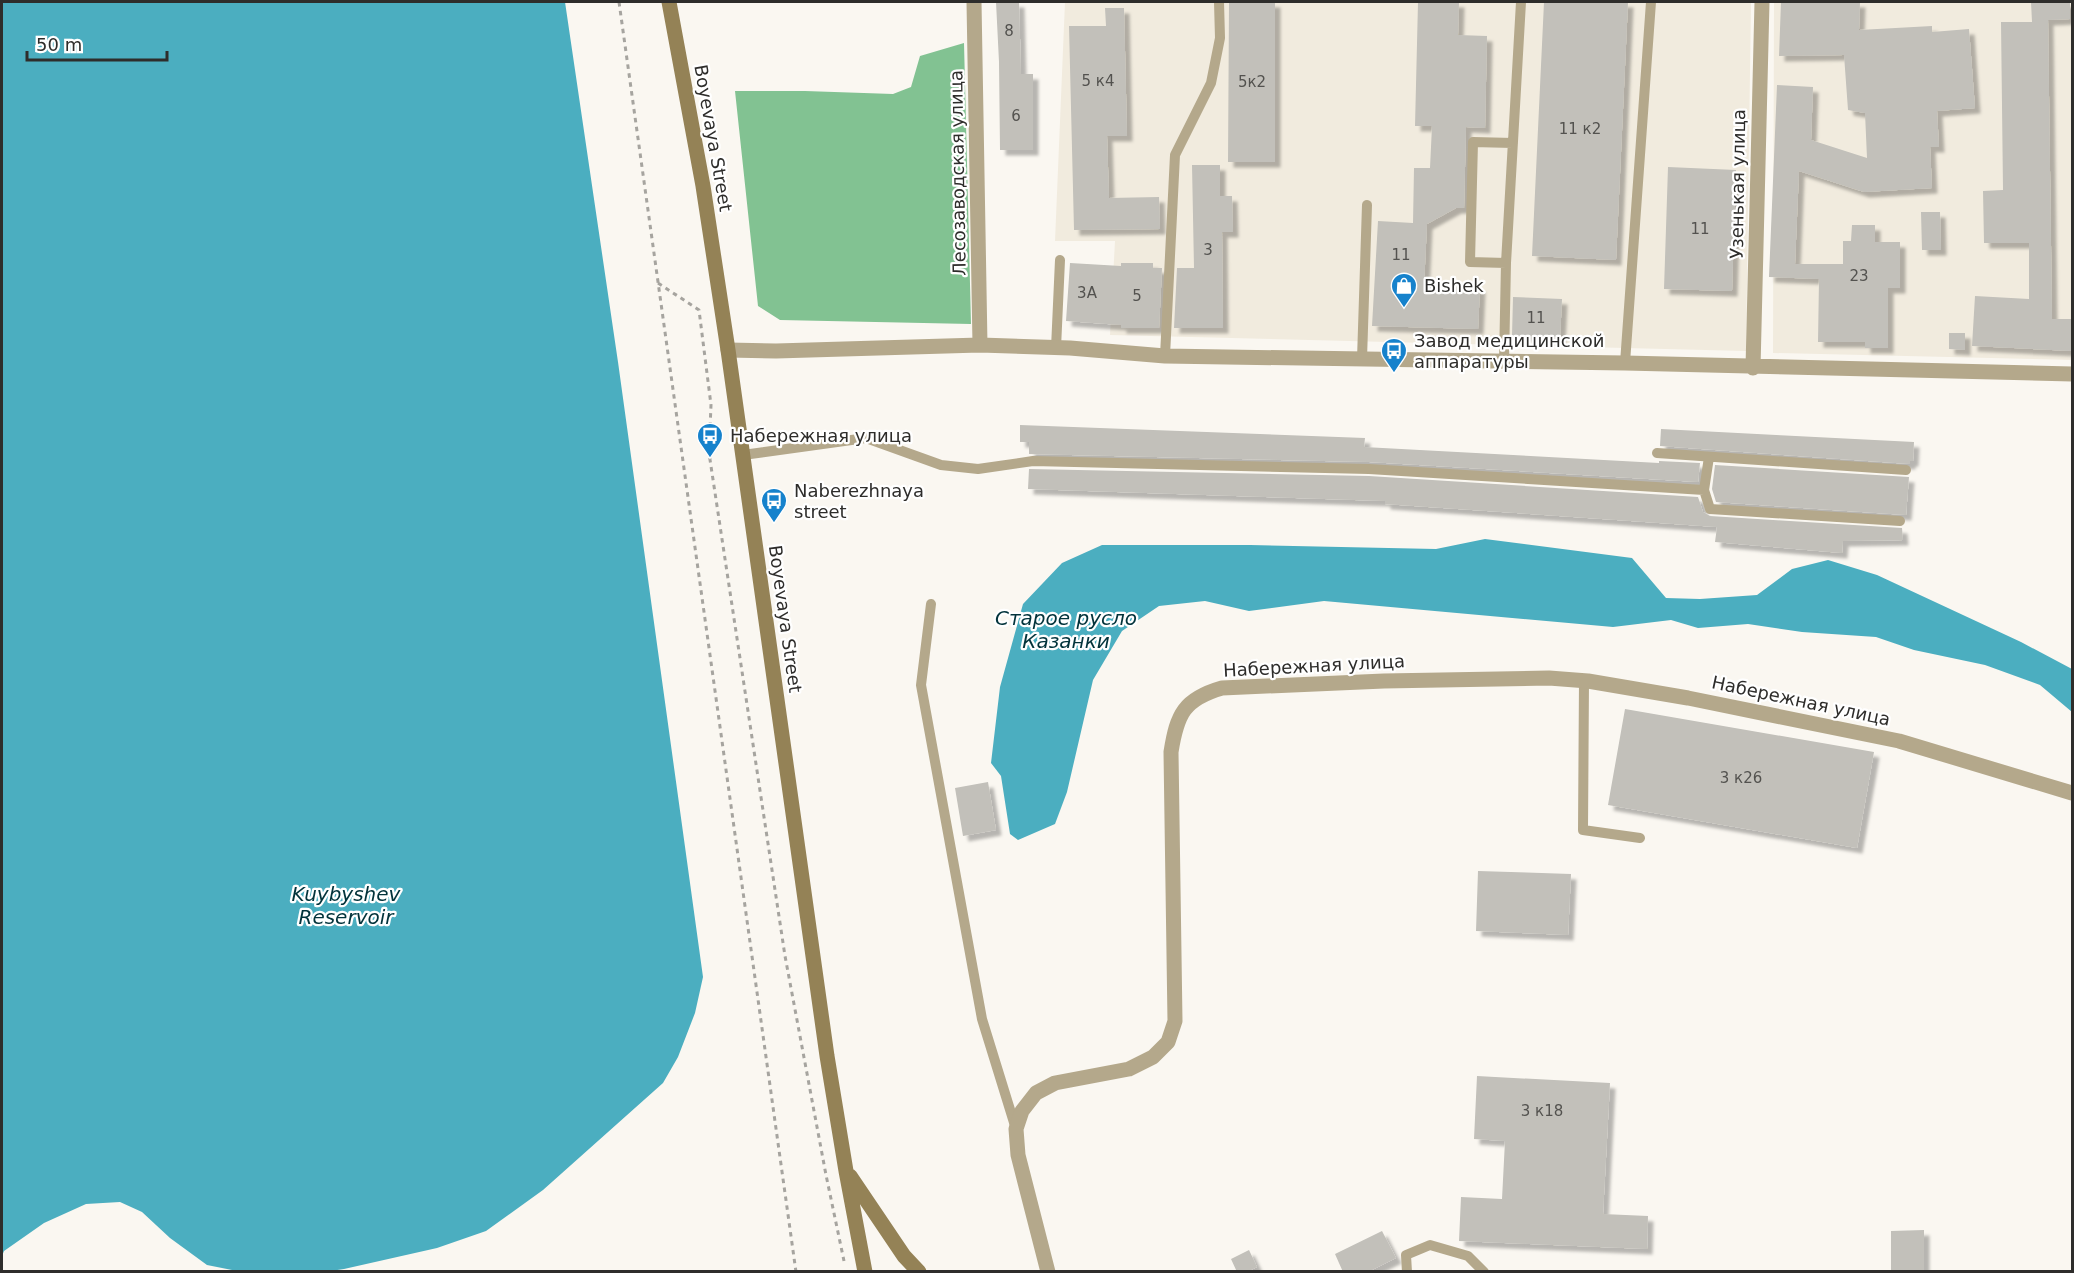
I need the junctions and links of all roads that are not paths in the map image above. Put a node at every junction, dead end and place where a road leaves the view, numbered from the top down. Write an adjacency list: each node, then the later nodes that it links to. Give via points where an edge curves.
1 (669, 2): 13 (main road, Boyevaya Street)
2 (974, 2): 11 (street, Лесозаводская улица)
3 (1219, 2): 14 (lane, via 1220,38 1211,83 1175,155)
4 (1521, 2): 7 (lane)
5 (1651, 2): 17 (lane)
6 (1762, 2): 18 (street, Узенькая улица)
7 (1513, 143): 10 (lane); 10 (lane, via 1473,142 1470,262)
8 (1367, 205): 15 (lane)
9 (1060, 260): 12 (lane)
10 (1506, 263): 16 (lane)
11 (980, 345): 12 (street); 13 (street)
12 (1056, 348): 14 (street)
13 (728, 350): 21 (main road, Boyevaya Street)
14 (1165, 356): 15 (street)
15 (1362, 359): 16 (street)
16 (1504, 361): 17 (street)
17 (1625, 363): 18 (street)
18 (1753, 368): 19 (street)
19 (2073, 374)
20 (1657, 453): 22 (lane)
21 (743, 455): 24 (lane, via 866,438 941,465 978,470 1033,461 1369,469); 31 (main road, Boyevaya Street)
22 (1709, 457): 23 (lane); 24 (lane)
23 (1906, 470)
24 (1704, 490): 25 (lane, via 1710,509)
25 (1900, 521)
26 (931, 604): 30 (lane, via 921,685 982,1019)
27 (1584, 681): 28 (street, Набережная улица, via 1899,741); 29 (lane, via 1583,830); 30 (street, Набережная улица, via 1384,681 1222,688 1202,694 1176,724 1171,752 1174,1021 1168,1042 1153,1057 1129,1069 1055,1083 1036,1094 1022,1111)
28 (2073, 793)
29 (1640, 838)
30 (1016, 1129): 34 (street, via 1018,1155)
31 (846, 1171): 32 (main road, Boyevaya Street); 33 (main road)
32 (866, 1272)
33 (919, 1272)
34 (1048, 1272)
35 (1407, 1272): 36 (lane, via 1406,1255 1430,1245 1468,1256)
36 (1484, 1272)

